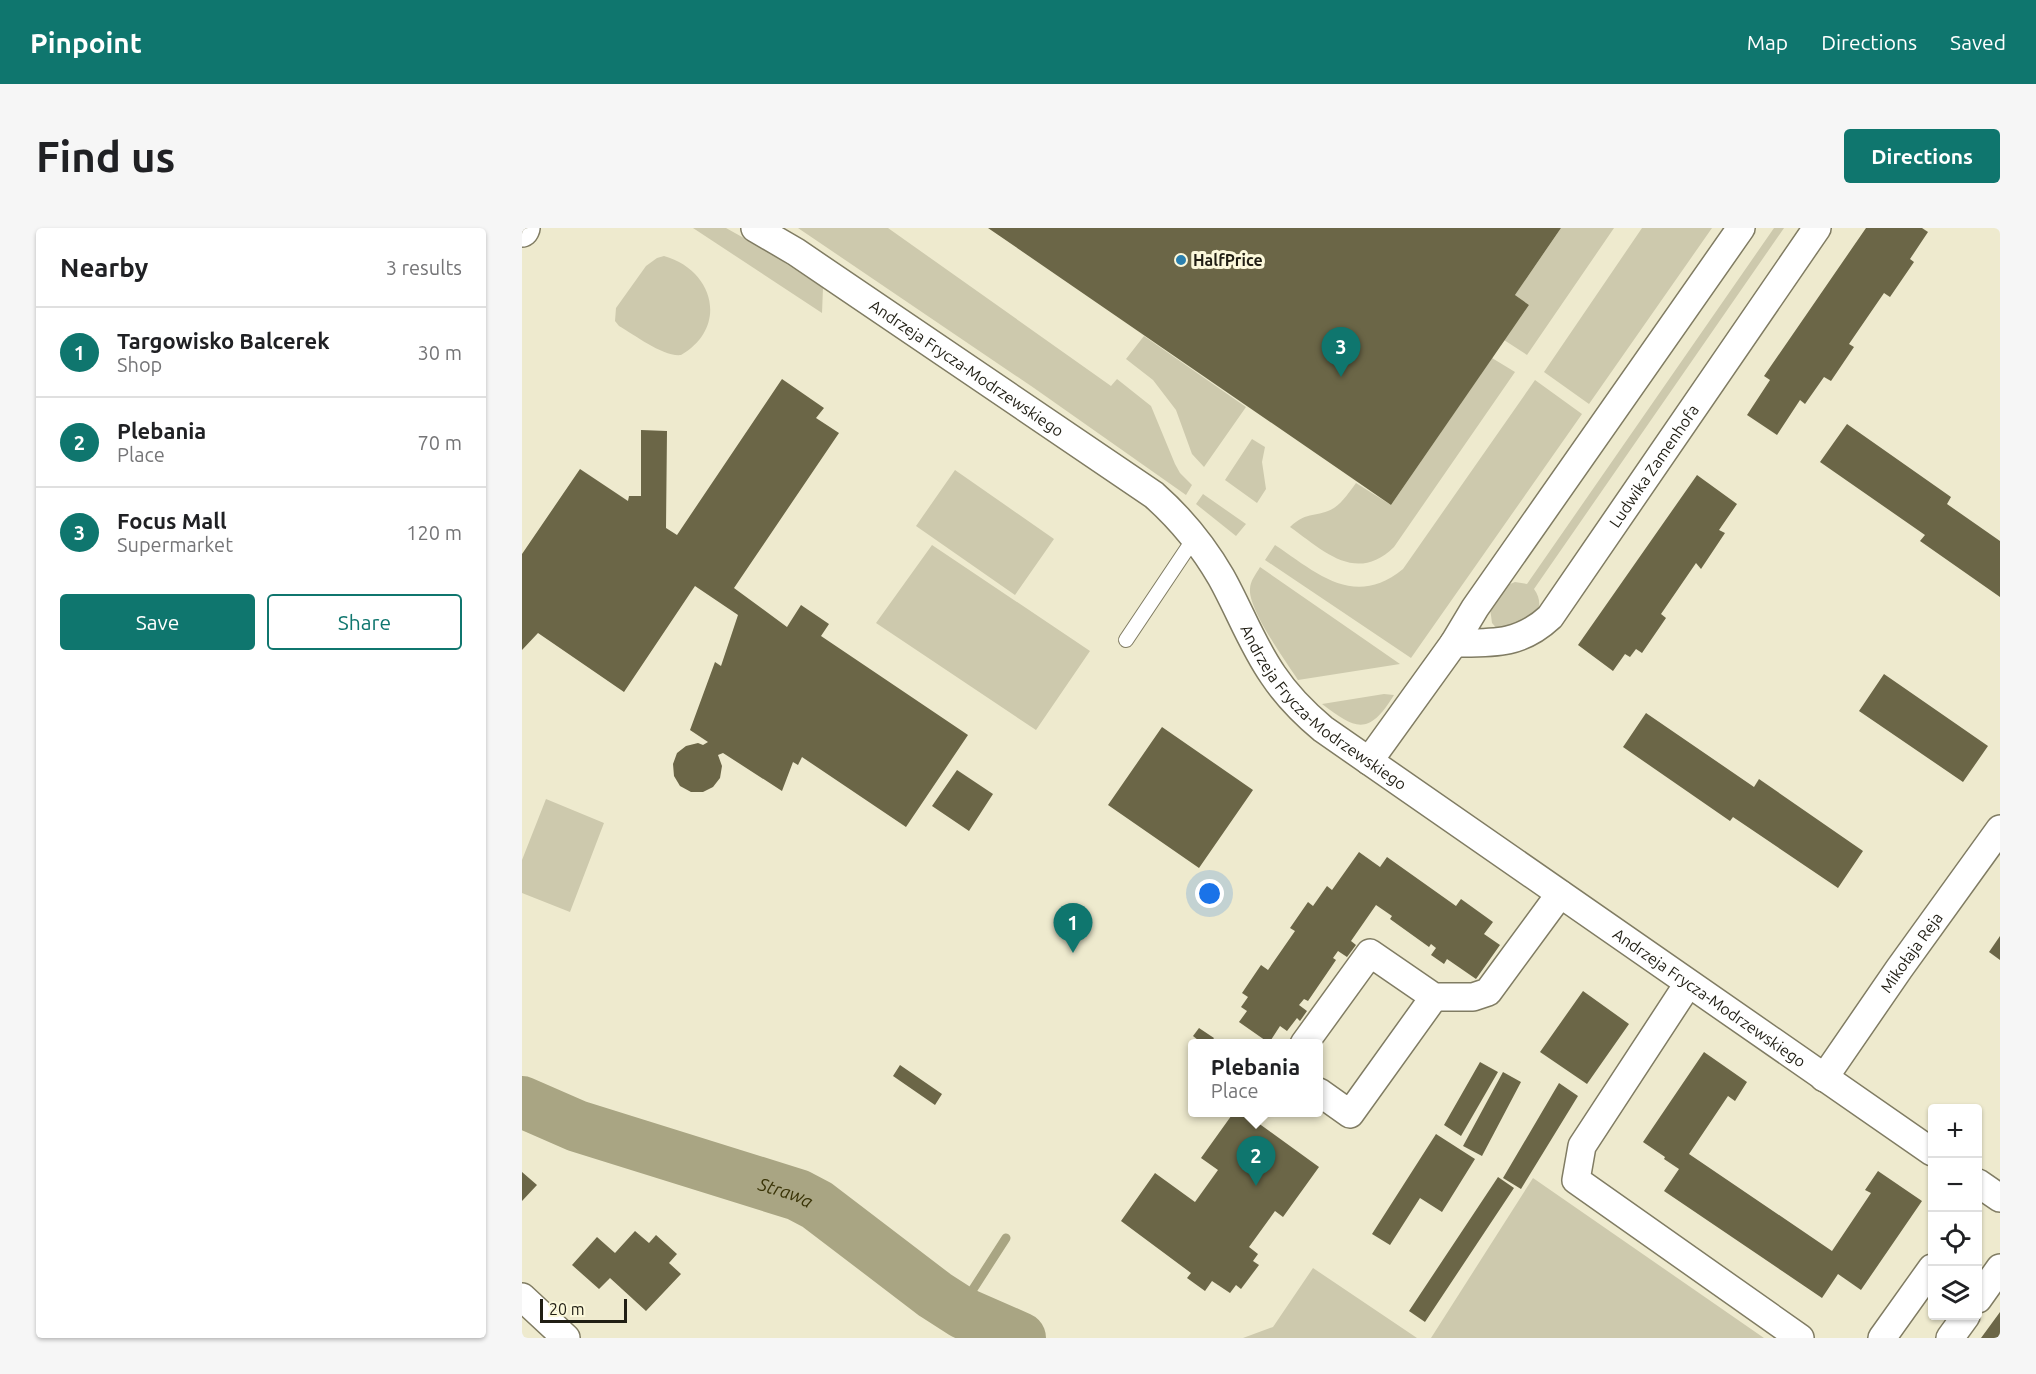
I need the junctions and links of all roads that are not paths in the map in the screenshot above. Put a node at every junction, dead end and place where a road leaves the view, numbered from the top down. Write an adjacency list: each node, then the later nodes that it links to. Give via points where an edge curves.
1 (755, 228): 4 (street, Andrzeja Frycza-Modrzewskiego, via 1154,495)
2 (1741, 228): 6 (street)
3 (1817, 228): 6 (street, Ludwika Zamenhofa, via 1551,617 1514,640)
4 (1195, 537): 5 (lane); 7 (street, Andrzeja Frycza-Modrzewskiego, via 1220,575 1274,678 1323,729)
5 (1126, 640)
6 (1454, 643): 7 (street)
7 (1369, 761): 9 (street, Andrzeja Frycza-Modrzewskiego)
8 (2000, 829): 13 (street, Mikołaja Reja)
9 (1560, 894): 10 (street, Andrzeja Frycza-Modrzewskiego); 11 (street, via 1488,992 1473,997)
10 (1688, 984): 13 (street, Andrzeja Frycza-Modrzewskiego); 22 (street, via 1582,1146 1576,1180)
11 (1434, 997): 12 (street, via 1371,953); 14 (street, via 1350,1114)
12 (1308, 1039)
13 (1824, 1078): 15 (street, Andrzeja Frycza-Modrzewskiego)
14 (1323, 1095)
15 (1928, 1149)
16 (2000, 1268): 18 (street)
17 (1928, 1274): 23 (street)
18 (1982, 1292)
19 (522, 1298): 21 (street)
20 (1963, 1320): 24 (street)
21 (566, 1338)
22 (1800, 1338)
23 (1882, 1338)
24 (1950, 1338)

